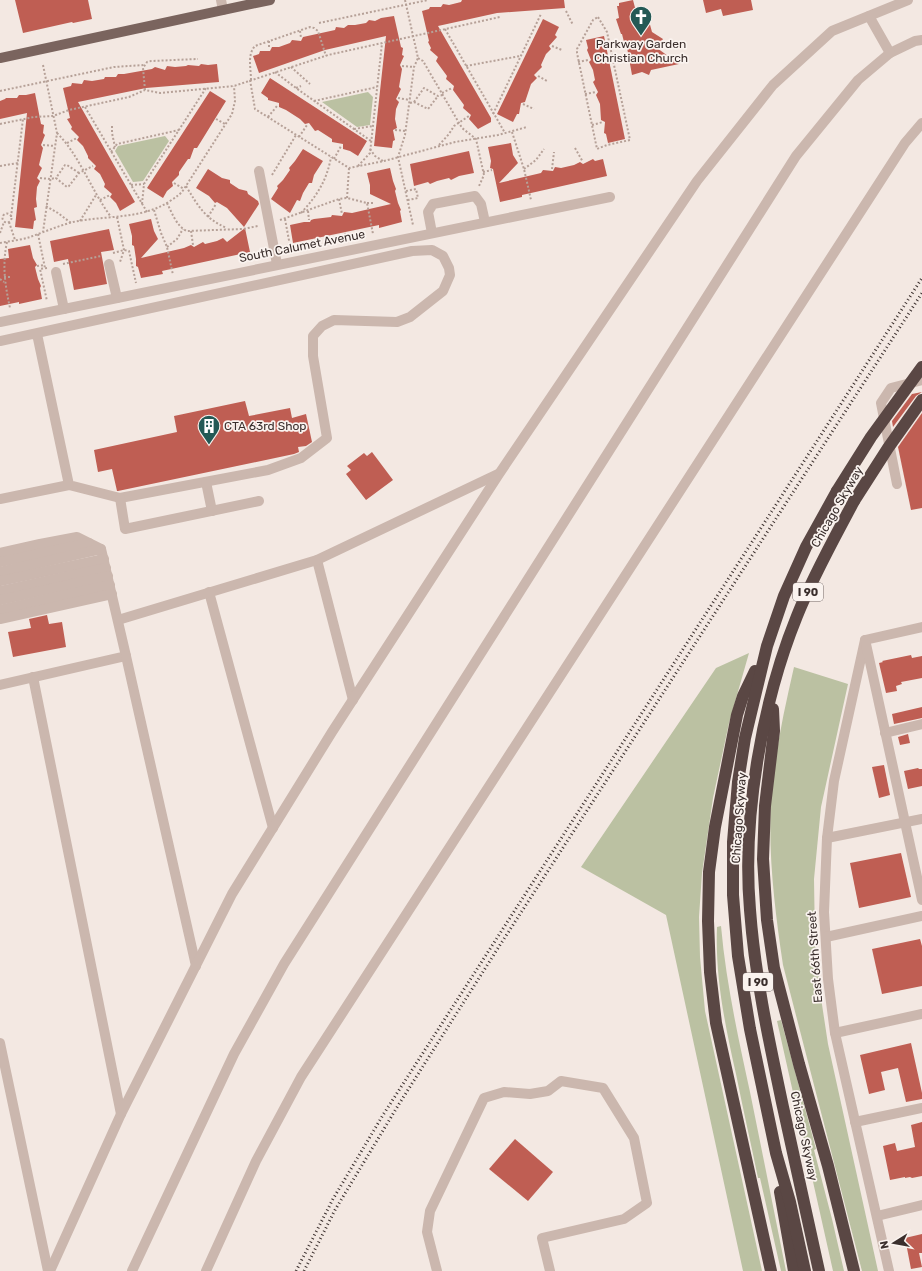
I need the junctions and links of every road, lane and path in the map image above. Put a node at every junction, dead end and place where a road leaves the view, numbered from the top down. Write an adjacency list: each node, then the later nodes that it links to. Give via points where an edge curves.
1 (270, 0): 5 (main road)
2 (405, 0): 6 (path)
3 (428, 0): 6 (path)
4 (908, 0): 9 (street)
5 (222, 5): 26 (main road)
6 (406, 5): 11 (path); 15 (path)
7 (566, 11): 12 (path)
8 (541, 14): 25 (path)
9 (869, 16): 23 (street); 204 (street, via 832,31 772,85 697,181)
10 (500, 17): 13 (path)
11 (319, 23)
12 (573, 25)
13 (445, 29): 15 (path); 34 (path)
14 (300, 30): 16 (path); 18 (path); 24 (path, via 312,27 318,31)
15 (413, 36): 19 (path); 28 (path)
16 (301, 38)
17 (922, 40): 23 (street)
18 (269, 41): 21 (path); 39 (path, via 251,50)
19 (382, 43): 24 (path); 45 (path)
20 (552, 46): 22 (path)
21 (269, 49)
22 (562, 50)
23 (890, 53): 253 (street, via 858,80 796,156 288,958 234,1054)
24 (326, 56): 35 (path)
25 (521, 56): 34 (path); 63 (path)
26 (0, 58)
27 (198, 58): 32 (path, via 151,61)
28 (418, 58): 36 (path); 52 (path, via 423,61)
29 (588, 60): 30 (path)
30 (578, 62): 53 (path); 75 (path, via 578,49 593,20 598,17 607,32 630,140 597,149)
31 (43, 65): 41 (path)
32 (144, 65): 41 (path, via 114,68); 49 (path, via 142,72)
33 (402, 66): 36 (path)
34 (466, 66): 63 (path)
35 (291, 67): 37 (path); 42 (path)
36 (414, 67): 57 (path)
37 (275, 72): 39 (path); 47 (path)
38 (538, 76): 40 (path)
39 (250, 80): 43 (path); 66 (path, via 255,109)
40 (547, 81)
41 (46, 82): 50 (path); 64 (path)
42 (310, 84)
43 (234, 86): 46 (path); 73 (path, via 235,107)
44 (301, 86): 47 (path)
45 (377, 87): 56 (path); 77 (path)
46 (206, 88): 49 (path, via 160,93); 80 (path)
47 (296, 88): 56 (path)
48 (452, 88): 52 (path)
49 (145, 90): 61 (path, via 129,97)
50 (0, 91)
51 (596, 92): 53 (path)
52 (442, 94): 54 (path); 69 (path)
53 (585, 94): 75 (path)
54 (438, 96): 58 (path, via 428,109); 58 (path, via 424,88)
55 (398, 98): 57 (path)
56 (314, 101): 79 (path)
57 (410, 101): 58 (path); 82 (path)
58 (414, 102)
59 (523, 104): 62 (path)
60 (277, 106): 66 (path)
61 (85, 107): 64 (path); 99 (path)
62 (534, 109)
63 (493, 114): 85 (path)
64 (53, 116): 67 (path); 84 (path)
65 (469, 116): 69 (path)
66 (268, 117): 86 (path)
67 (23, 119): 72 (path); 105 (path)
68 (216, 119): 73 (path)
69 (459, 122): 88 (path, via 462,128); 94 (path)
70 (603, 122): 75 (path)
71 (922, 123): 254 (street, via 896,156 301,1077 256,1161)
72 (0, 124)
73 (225, 124): 124 (path)
74 (307, 125): 86 (path)
75 (592, 125)
76 (112, 126): 95 (path)
77 (373, 126): 79 (path); 89 (path)
78 (527, 127): 83 (path)
79 (354, 129): 89 (path)
80 (179, 130): 95 (path, via 117,144); 122 (path)
81 (395, 130): 82 (path)
82 (406, 131): 101 (path)
83 (512, 131): 85 (path); 110 (path)
84 (56, 133): 90 (path); 92 (path)
85 (505, 133): 88 (path)
86 (298, 136): 102 (path); 126 (path)
87 (77, 138): 90 (path)
88 (476, 139): 94 (path); 115 (path)
89 (371, 141): 97 (path)
90 (67, 143): 113 (path)
91 (43, 145): 92 (path)
92 (55, 146): 120 (path)
93 (341, 146): 102 (path)
94 (438, 146): 101 (path)
95 (115, 147): 99 (path)
96 (576, 148): 104 (path)
97 (370, 149): 103 (path, via 375,156); 108 (path, via 367,157)
98 (544, 149): 110 (path, via 536,160)
99 (111, 152): 123 (path)
100 (554, 152): 111 (path)
101 (398, 157): 103 (path); 127 (path)
102 (333, 158): 109 (path); 146 (path, via 322,188)
103 (384, 161): 108 (path)
104 (583, 162)
105 (18, 163): 106 (path); 149 (path)
106 (0, 166)
107 (93, 166): 113 (path)
108 (357, 167): 109 (path)
109 (349, 168): 131 (path)
110 (524, 169): 135 (path)
111 (552, 169)
112 (492, 170): 115 (path)
113 (83, 171): 116 (path); 128 (path)
114 (259, 171): 126 (street)
115 (483, 172): 117 (path)
116 (79, 173): 119 (path, via 64,166); 119 (path, via 67,187)
117 (484, 175)
118 (40, 178): 120 (path)
119 (56, 178): 120 (path)
120 (50, 179): 140 (path)
121 (174, 183): 125 (path)
122 (144, 184): 123 (path); 138 (path)
123 (131, 185): 138 (path)
124 (186, 186): 125 (path); 152 (path)
125 (184, 189): 141 (path, via 178,196)
126 (262, 189): 183 (street)
127 (406, 191): 134 (path); 134 (path, via 416,189 418,198)
128 (96, 194): 133 (path); 155 (path)
129 (110, 195): 133 (path)
130 (610, 197): 158 (street, South Calumet Avenue)
131 (347, 198)
132 (339, 199): 147 (path)
133 (100, 200): 150 (path)
134 (408, 200): 144 (path)
135 (531, 200)
136 (367, 203): 137 (path)
137 (373, 203)
138 (142, 204): 145 (path)
139 (216, 204): 152 (path)
140 (46, 206): 159 (path); 163 (path)
141 (154, 210): 145 (path); 176 (path)
142 (416, 210): 144 (path)
143 (308, 211): 154 (path)
144 (410, 211): 160 (path)
145 (147, 212): 151 (path)
146 (300, 214)
147 (342, 214)
148 (1, 216): 149 (path, via 7,213); 156 (path)
149 (11, 217): 157 (path)
150 (111, 217): 151 (path); 155 (path)
151 (117, 217): 177 (path)
152 (208, 217): 162 (path)
153 (285, 219): 180 (path)
154 (309, 220)
155 (80, 221): 159 (path)
156 (4, 222): 157 (path); 165 (path)
157 (9, 222): 170 (path)
158 (485, 222): 167 (street, South Calumet Avenue); 167 (street, via 481,204 475,196 433,204 428,212)
159 (71, 223): 163 (path)
160 (413, 225)
161 (183, 229): 176 (path, via 177,239)
162 (228, 229)
163 (43, 232): 168 (path)
164 (191, 232): 174 (path)
165 (0, 233)
166 (345, 233): 169 (path)
167 (432, 233): 183 (street, South Calumet Avenue)
168 (38, 234): 170 (path); 184 (path)
169 (347, 239)
170 (15, 240): 172 (path)
171 (312, 240): 175 (path)
172 (6, 242): 173 (path); 189 (path)
173 (0, 243)
174 (194, 245)
175 (314, 246)
176 (167, 247): 188 (path)
177 (124, 250): 178 (path); 181 (path); 182 (path)
178 (129, 250): 179 (path); 193 (path)
179 (134, 250)
180 (291, 251)
181 (108, 258): 187 (path); 194 (street)
182 (121, 262)
183 (277, 264): 194 (street, South Calumet Avenue)
184 (44, 265): 185 (path); 186 (path)
185 (37, 266)
186 (45, 268): 187 (path); 195 (path, via 40,269)
187 (56, 268): 196 (street)
188 (173, 276)
189 (4, 277): 190 (path); 192 (path)
190 (12, 277)
191 (0, 279): 192 (path)
192 (4, 282): 197 (path)
193 (136, 284)
194 (117, 298): 196 (street, South Calumet Avenue)
195 (47, 304)
196 (64, 309): 198 (street, South Calumet Avenue)
197 (10, 311)
198 (0, 322)
199 (37, 334): 200 (street); 205 (street, via 412,251 432,250 443,256 450,275 443,291 410,317 397,322 334,320 322,326 313,336 313,356 327,438 301,458 268,470); 207 (street)
200 (0, 341)
201 (922, 367): 227 (highway, Chicago Skyway / I 90, bridge, via 871,437 806,547 784,596)
202 (922, 380): 206 (street, via 891,388 881,402)
203 (922, 400): 231 (highway, Chicago Skyway / I 90, bridge, via 854,502 826,553 797,615)
204 (499, 474): 214 (street); 232 (street)
205 (206, 482): 208 (street); 211 (street)
206 (897, 484)
207 (69, 485): 208 (street); 209 (street)
208 (120, 498): 211 (street, via 126,529)
209 (0, 499)
210 (259, 501): 211 (street)
211 (212, 511)
212 (89, 543): 213 (street, via 76,537); 215 (street); 217 (street)
213 (0, 553)
214 (317, 560): 220 (street); 232 (street)
215 (0, 562)
216 (0, 572): 217 (street)
217 (107, 572): 218 (street); 219 (street); 221 (street); 222 (street); 223 (street); 224 (street)
218 (0, 581)
219 (0, 591)
220 (209, 592): 224 (street); 237 (street)
221 (0, 600)
222 (0, 610)
223 (0, 619)
224 (118, 620): 228 (street)
225 (922, 627): 226 (street)
226 (865, 640): 234 (street); 238 (street, East 66th Street, via 834,781)
227 (767, 646): 249 (highway, Chicago Skyway / I 90, via 751,708 738,782 733,842 733,895 738,956 750,1029); 257 (highway, via 743,696 737,715 715,827 709,872 708,921 716,1023)
228 (126, 656): 229 (street); 242 (street)
229 (33, 677): 230 (street); 247 (street)
230 (0, 685)
231 (773, 688): 260 (highway, Chicago Skyway / I 90, via 752,796 750,908 766,1024); 261 (highway, via 774,731 764,806 763,859 767,920 774,968)
232 (352, 700): 237 (street)
233 (922, 724): 234 (street)
234 (885, 732): 236 (street)
235 (922, 819): 236 (street)
236 (905, 823): 238 (street); 239 (street)
237 (273, 828): 242 (street, via 232,894)
238 (827, 838): 241 (street, East 66th Street, via 824,912)
239 (922, 900)
240 (922, 916): 241 (street)
241 (826, 937): 244 (street, East 66th Street)
242 (196, 966): 247 (street)
243 (922, 1014): 244 (street)
244 (835, 1033): 248 (street, East 66th Street)
245 (0, 1044): 252 (street)
246 (922, 1108): 248 (street)
247 (121, 1114): 252 (street)
248 (855, 1122): 251 (street, East 66th Street)
249 (776, 1153): 258 (highway, Chicago Skyway / I 90); 259 (highway, Chicago Skyway / I 90)
250 (922, 1206): 251 (street)
251 (877, 1216): 262 (street, East 66th Street)
252 (49, 1271)
253 (132, 1271)
254 (206, 1271)
255 (437, 1271): 256 (street, via 427,1232 430,1211 484,1098 504,1092 530,1094 548,1091 561,1081 603,1088 634,1138 647,1203 624,1219 542,1238)
256 (550, 1271)
257 (771, 1271)
258 (794, 1271)
259 (805, 1271)
260 (819, 1271)
261 (854, 1271)
262 (889, 1271)

